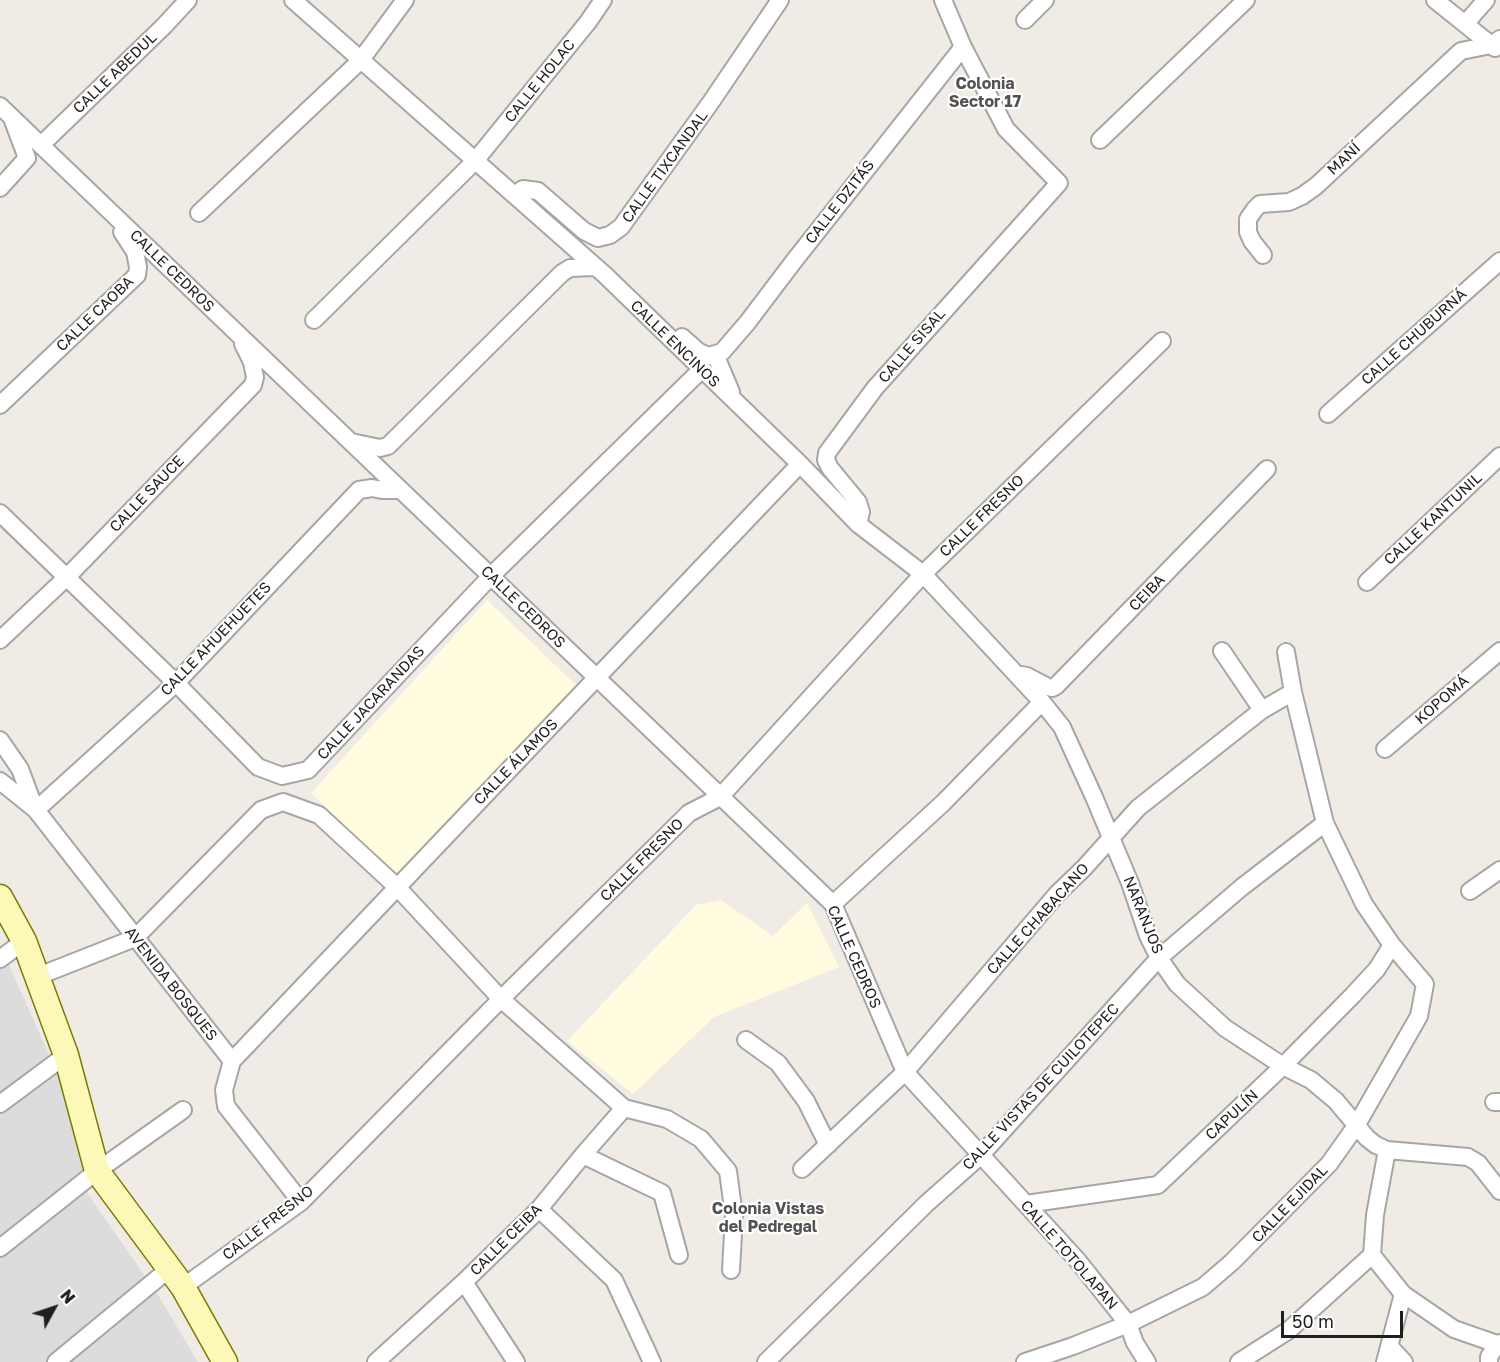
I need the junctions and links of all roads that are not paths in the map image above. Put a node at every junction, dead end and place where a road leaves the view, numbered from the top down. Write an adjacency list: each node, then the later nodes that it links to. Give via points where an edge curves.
1 (188, 0): 19 (street, CALLE ABEDUL)
2 (293, 0): 16 (street, CALLE ENCINOS)
3 (405, 0): 16 (street)
4 (603, 0): 20 (street, CALLE HOLAC)
5 (780, 0): 22 (street, CALLE TIXCANDAL, via 621,227 598,238 584,231 538,191 523,189)
6 (943, 0): 14 (street)
7 (1045, 0): 11 (street)
8 (1246, 0): 18 (street)
9 (1435, 0): 12 (street)
10 (1486, 0): 12 (street)
11 (1025, 21)
12 (1465, 24): 13 (street); 15 (street)
13 (1497, 46): 15 (street)
14 (963, 47): 32 (street, CALLE DZITÁS, via 747,323); 43 (street, CALLE SISAL, via 1006,129 1059,183 875,388 827,453 830,468 858,502)
15 (1461, 51): 25 (street, MANÍ, via 1316,186 1289,202 1260,204 1255,208 1248,219 1248,232)
16 (360, 61): 20 (street, CALLE ENCINOS); 24 (street)
17 (6, 112): 19 (street, CALLE CEDROS); 21 (street, via 27,158)
18 (1100, 140)
19 (41, 145): 23 (street, CALLE CEDROS)
20 (474, 160): 22 (street, CALLE ENCINOS); 29 (street)
21 (0, 189)
22 (514, 195): 27 (street, CALLE ENCINOS)
23 (107, 209): 30 (street, CALLE CEDROS); 35 (street, CALLE CAOBA, via 135,252 137,275)
24 (199, 213)
25 (1263, 255)
26 (1500, 261): 36 (street, CALLE CHUBURNÁ)
27 (594, 267): 28 (street, CALLE ENCINOS); 37 (street, via 570,268 562,273 388,446)
28 (637, 309): 32 (street, via 651,310 699,352); 33 (street, CALLE ENCINOS)
29 (314, 320)
30 (237, 333): 37 (street, CALLE CEDROS); 45 (street, CALLE SAUCE, via 252,362 253,385)
31 (1162, 341): 44 (street, CALLE FRESNO)
32 (715, 354): 34 (street)
33 (702, 370): 34 (street, CALLE ENCINOS); 46 (street, CALLE JACARANDAS)
34 (737, 404): 39 (street, CALLE ENCINOS)
35 (0, 405)
36 (1328, 414)
37 (350, 442): 41 (street, CALLE CEDROS)
38 (1500, 456): 47 (street, CALLE KANTUNIL)
39 (800, 464): 43 (street, CALLE ENCINOS); 53 (street, CALLE ÁLAMOS)
40 (1267, 469): 52 (street, CEIBA, via 1056,686 1048,687)
41 (400, 490): 46 (street, CALLE CEDROS); 54 (street, CALLE AHUEHUETES, via 359,490)
42 (0, 513): 45 (street, CALLE JACARANDAS)
43 (858, 524): 44 (street, CALLE ENCINOS)
44 (923, 574): 52 (street, CALLE ENCINOS); 61 (street, CALLE FRESNO)
45 (68, 576): 48 (street, CALLE SAUCE); 54 (street, CALLE JACARANDAS)
46 (490, 576): 53 (street, CALLE CEDROS); 54 (street, CALLE JACARANDAS, via 308,770 282,776 258,767)
47 (1366, 582)
48 (0, 640)
49 (1222, 651): 57 (street)
50 (1500, 651): 59 (street, KOPOMÁ)
51 (1286, 652): 55 (street)
52 (1017, 675): 56 (street, CALLE ENCINOS)
53 (596, 678): 61 (street, CALLE CEDROS); 66 (street, CALLE ÁLAMOS)
54 (176, 683): 62 (street, CALLE AHUEHUETES)
55 (1293, 692): 57 (street, CALLE CHABACANO); 63 (street)
56 (1042, 702): 64 (street, NARANJOS, via 1062,727); 69 (street, via 943,803)
57 (1262, 710): 64 (street, CALLE CHABACANO, via 1138,808)
58 (0, 740): 62 (street, via 20,769)
59 (1385, 749)
60 (0, 781): 62 (street, AVENIDA BOSQUES)
61 (720, 797): 69 (street, CALLE CEDROS); 76 (street, CALLE FRESNO, via 689,813)
62 (36, 810): 70 (street, AVENIDA BOSQUES)
63 (1325, 823): 72 (street, via 1364,904); 73 (street, CALLE VISTAS DE CUILOTEPEC)
64 (1111, 838): 73 (street, NARANJOS); 81 (street, CALLE CHABACANO, via 1057,894)
65 (1500, 870): 67 (street)
66 (397, 887): 70 (street, via 319,815 283,802 261,810); 76 (street); 79 (street, CALLE ÁLAMOS)
67 (1470, 891)
68 (0, 897): 71 (street)
69 (833, 904): 81 (street, CALLE CEDROS)
70 (135, 938): 75 (street); 79 (street, AVENIDA BOSQUES)
71 (24, 941): 74 (street); 75 (street)
72 (1392, 945): 80 (street, CAPULÍN, via 1377,969); 85 (street, CALLE EJIDAL, via 1425,984 1419,1016)
73 (1159, 958): 80 (street, NARANJOS, via 1177,984 1225,1028); 89 (street, CALLE VISTAS DE CUILOTEPEC)
74 (0, 959)
75 (36, 977): 78 (street)
76 (501, 999): 83 (street); 93 (street, CALLE FRESNO)
77 (746, 1040): 86 (street, via 778,1063 806,1101)
78 (66, 1055): 82 (street); 91 (street)
79 (232, 1061): 93 (street, via 225,1090 226,1106)
80 (1283, 1066): 85 (street, NARANJOS, via 1311,1080 1336,1101); 94 (street, CAPULÍN, via 1158,1185)
81 (905, 1072): 86 (street, CALLE CHABACANO); 89 (street, CALLE CEDROS)
82 (0, 1104)
83 (624, 1108): 88 (street, CALLE CEIBA); 99 (street, via 667,1119 701,1139 728,1171 734,1216)
84 (183, 1110): 91 (street)
85 (1356, 1126): 87 (street, NARANJOS); 103 (street, CALLE EJIDAL, via 1329,1164 1232,1262 1203,1287)
86 (828, 1146): 90 (street, CALLE CHABACANO)
87 (1387, 1150): 92 (street, via 1468,1157 1478,1163); 98 (street)
88 (583, 1155): 95 (street, CALLE CEIBA); 97 (street, via 662,1193)
89 (980, 1156): 94 (street, CALLE TOTOLAPAN); 111 (street, CALLE VISTAS DE CUILOTEPEC)
90 (802, 1169)
91 (97, 1171): 96 (street); 100 (street)
92 (1500, 1191)
93 (301, 1202): 100 (street, CALLE FRESNO)
94 (1026, 1204): 103 (street, CALLE TOTOLAPAN)
95 (539, 1209): 101 (street, CALLE CEIBA); 110 (street, via 614,1280)
96 (0, 1248)
97 (679, 1255)
98 (1372, 1255): 102 (street); 114 (street, via 1289,1330)
99 (731, 1270)
100 (176, 1278): 106 (street, CALLE FRESNO); 107 (street)
101 (464, 1282): 108 (street, CALLE CEIBA); 109 (street)
102 (1403, 1294): 104 (street, via 1454,1329); 105 (street)
103 (1128, 1324): 112 (street, CALLE EJIDAL); 113 (street, CALLE TOTOLAPAN)
104 (1498, 1344): 116 (street)
105 (1387, 1355): 115 (street)
106 (56, 1362)
107 (225, 1362)
108 (376, 1362)
109 (516, 1362)
110 (652, 1362)
111 (766, 1362)
112 (1025, 1362)
113 (1147, 1362)
114 (1239, 1362)
115 (1404, 1362)
116 (1489, 1362)

